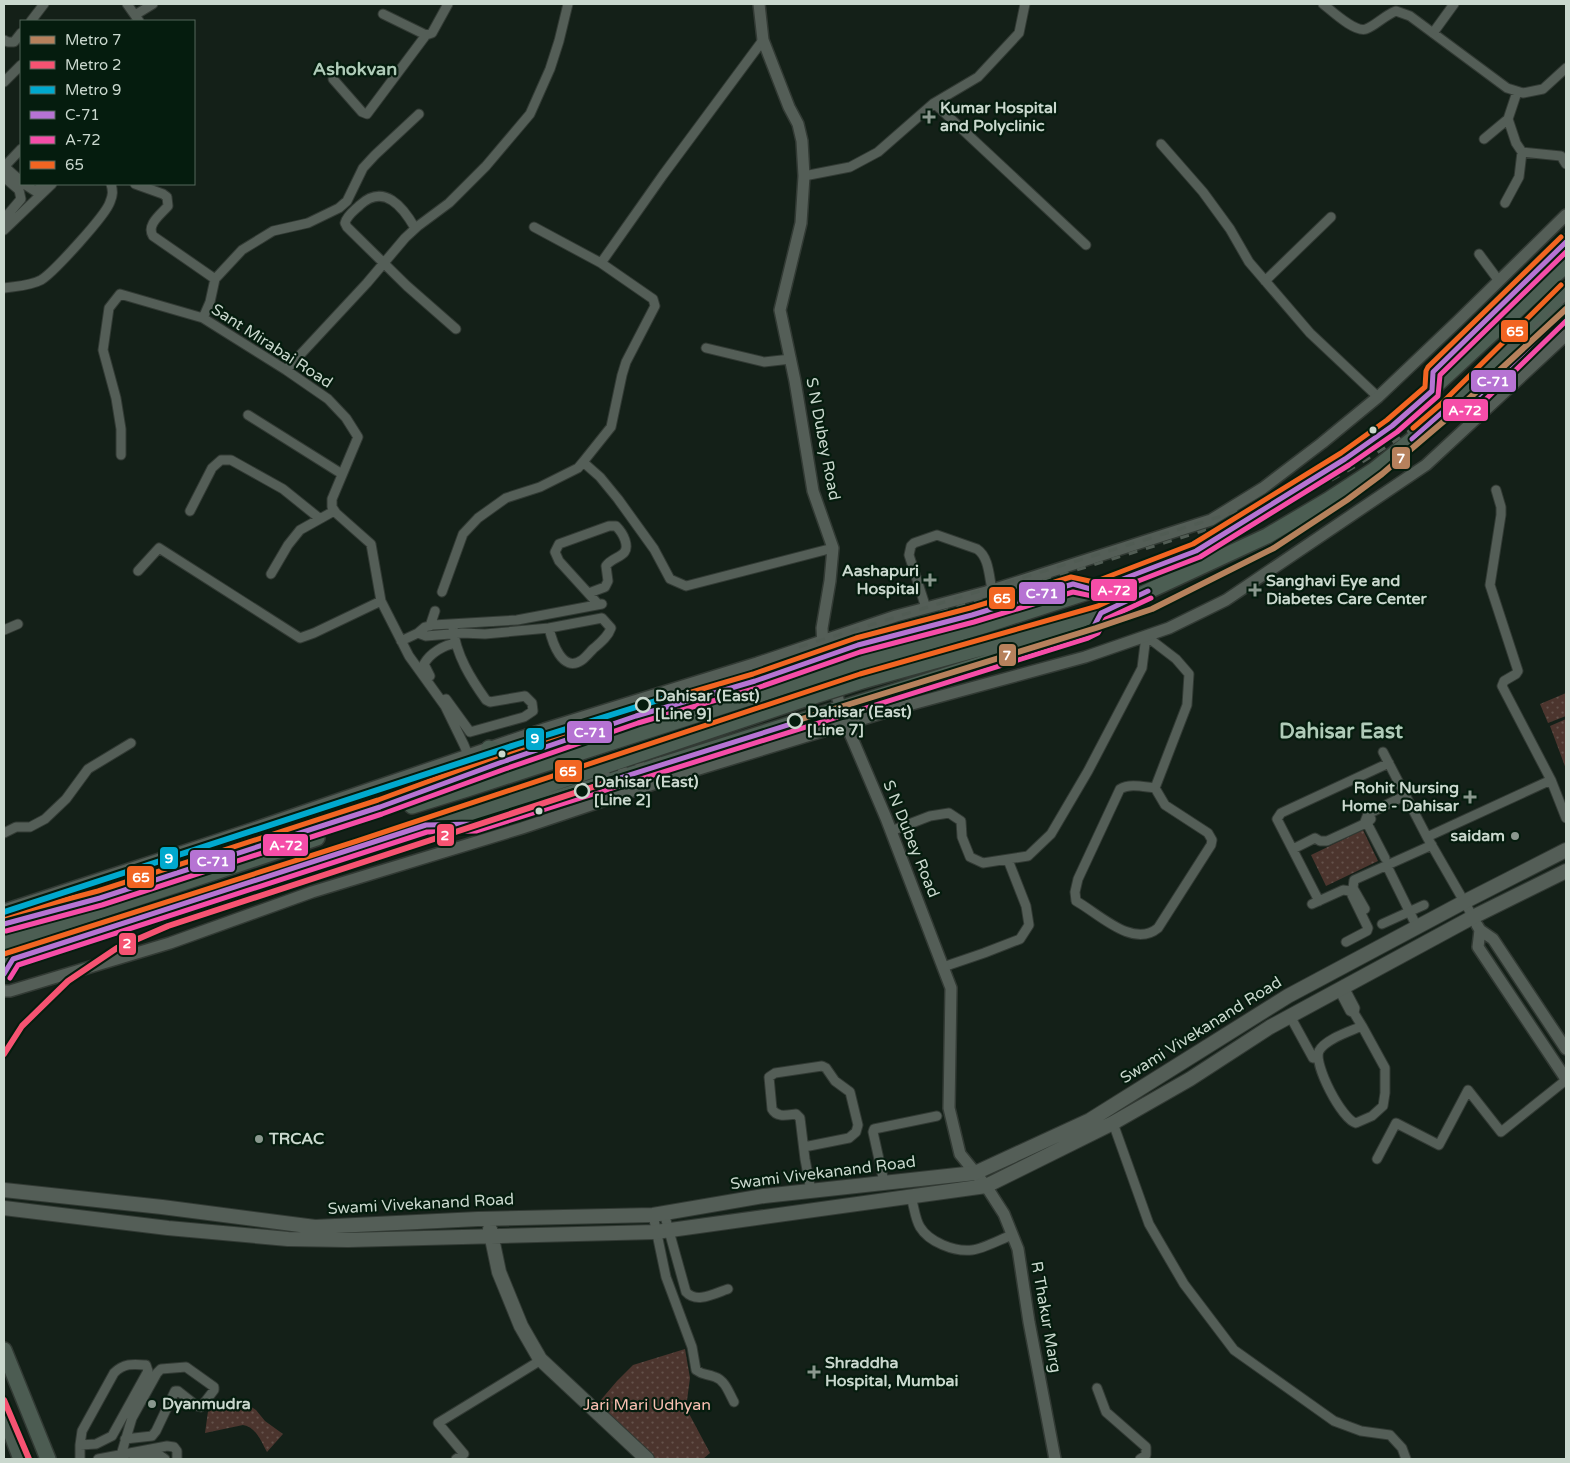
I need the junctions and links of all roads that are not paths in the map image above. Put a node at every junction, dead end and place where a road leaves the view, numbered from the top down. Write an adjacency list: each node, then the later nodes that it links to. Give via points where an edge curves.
1 (44, 4): 12 (street)
2 (127, 4): 11 (street)
3 (154, 4): 11 (street)
4 (448, 4): 15 (street, via 432,33)
5 (568, 4): 45 (street, via 550,69 530,114 449,203)
6 (759, 4): 17 (street, S N Dubey Road)
7 (1026, 4): 23 (street, via 1020,33 978,77)
8 (1323, 4): 13 (street, via 1356,29 1365,30 1396,11 1410,16)
9 (1454, 4): 13 (street)
10 (383, 14): 15 (street)
11 (137, 18)
12 (32, 20)
13 (1433, 33): 22 (street)
14 (20, 35): 16 (street, via 14,42)
15 (426, 35): 20 (street, via 367,114)
16 (4, 40)
17 (764, 40): 32 (street, S N Dubey Road, via 798,124); 51 (street)
18 (20, 66): 21 (street)
19 (1566, 68): 22 (street, via 1543,88 1523,94)
20 (333, 79)
21 (4, 82)
22 (1517, 92): 25 (street)
23 (934, 103): 32 (street, via 878,152 850,167); 48 (street)
24 (420, 114): 53 (street, via 362,168 347,201 339,208 308,223 273,232 242,250)
25 (1508, 119): 26 (street); 29 (street)
26 (1484, 139)
27 (1162, 144): 54 (street, via 1203,192)
28 (20, 150): 31 (street)
29 (1522, 152): 30 (street, via 1562,156); 40 (street, via 1519,177)
30 (1566, 164)
31 (4, 166): 34 (street)
32 (804, 176): 63 (street, S N Dubey Road, via 801,223 780,310)
33 (4, 177): 43 (street, via 18,190 21,199)
34 (20, 180)
35 (25, 185): 36 (street, via 35,191)
36 (44, 185)
37 (51, 185): 46 (street)
38 (111, 185): 56 (street, via 110,204 88,234 54,269 33,283)
39 (138, 185): 53 (street, via 167,197 168,206 150,230 153,236)
40 (1505, 203)
41 (1566, 215): 55 (street)
42 (1331, 217): 54 (street)
43 (4, 218)
44 (534, 227): 51 (street)
45 (415, 228): 50 (street); 50 (street, via 401,208 380,196 368,198 346,218 347,227)
46 (4, 230)
47 (1566, 242): 65 (main road, via 1433,372)
48 (1086, 245)
49 (1479, 254): 55 (street)
50 (384, 262): 60 (street, via 406,286); 64 (street)
51 (602, 263): 70 (street, via 653,299 655,306 626,362 611,427)
52 (1566, 265): 65 (highway)
53 (215, 279): 59 (street)
54 (1265, 281): 66 (street, via 1310,334)
55 (1499, 281): 66 (street)
56 (4, 288)
57 (1566, 290): 67 (highway)
58 (1566, 312): 67 (main road, via 1476,397)
59 (204, 315): 64 (street, Sant Mirabai Road); 69 (street, Sant Mirabai Road, via 120,294 108,308 103,350 122,429)
60 (456, 329)
61 (1566, 335): 98 (street, via 1426,465 1226,600)
62 (706, 348): 63 (street, via 764,362)
63 (791, 359): 76 (street, S N Dubey Road, via 814,491)
64 (286, 370): 71 (street, Sant Mirabai Road, via 328,399 358,437)
65 (1432, 391): 80 (highway, via 1392,426 1345,459 1196,551)
66 (1378, 396): 79 (street, via 1264,488 1212,520)
67 (1446, 409): 87 (highway, via 1374,470 1328,500 1267,536)
68 (248, 415): 71 (street)
69 (121, 455)
70 (583, 462): 76 (street, via 618,499 654,549 670,579 686,586); 81 (street, via 578,468 540,487 506,498 478,518 463,534)
71 (342, 474): 74 (street, Sant Mirabai Road, via 332,499)
72 (1496, 490): 116 (street, via 1501,507 1490,585 1518,671 1504,680 1502,686)
73 (190, 511): 75 (street, via 212,468 221,460 231,460 283,488)
74 (334, 511): 75 (street); 83 (street, via 371,544)
75 (320, 518): 78 (street, via 300,530)
76 (832, 548): 100 (street, S N Dubey Road)
77 (138, 571): 83 (street, via 159,548 300,638)
78 (271, 574)
79 (992, 590): 85 (street); 85 (street, via 982,552 937,535 914,543 909,550)
80 (1094, 590): 103 (highway, via 1073,584); 119 (highway, bridge)
81 (442, 592)
82 (589, 593): 82 (street, via 555,556 556,548 564,542 616,526 622,531 626,550 606,566 608,581 605,587); 84 (street)
83 (381, 601): 99 (street)
84 (597, 605): 88 (street); 89 (street)
85 (926, 608): 100 (street)
86 (435, 611): 92 (street)
87 (1101, 613): 105 (highway, via 1093,628); 122 (highway, bridge, via 814,696)
88 (596, 619): 93 (street); 93 (street, via 602,618 607,622 610,632 576,663 560,656)
89 (502, 621): 90 (street); 95 (street)
90 (453, 623): 92 (street); 97 (street)
91 (18, 624): 94 (street)
92 (430, 626): 96 (street)
93 (549, 628): 95 (street)
94 (4, 630)
95 (504, 632): 97 (street)
96 (418, 633): 97 (street, via 426,636); 99 (street)
97 (454, 634): 101 (street)
98 (1146, 636): 106 (street, via 1085,657); 117 (street, via 1176,659 1189,674 1187,704); 129 (street, via 1142,668 1051,834 1028,856)
99 (401, 641): 102 (street)
100 (823, 641): 103 (street, S N Dubey Road); 110 (street)
101 (456, 643): 104 (street, via 443,647); 107 (street, via 468,672 486,700 525,696 534,707 531,714 524,717)
102 (409, 656): 104 (street); 108 (street, via 445,706)
103 (824, 656): 105 (street, S N Dubey Road); 113 (highway)
104 (426, 659): 107 (street, via 425,668)
105 (841, 709): 106 (street, S N Dubey Road); 122 (highway, via 474,824)
106 (846, 724): 123 (street, S N Dubey Road); 148 (street, via 312,892 170,943)
107 (470, 732): 108 (street)
108 (460, 737): 112 (street)
109 (131, 743): 124 (street, via 88,769 66,799 45,819 30,827 16,827)
110 (489, 748): 112 (street); 113 (highway)
111 (1383, 752): 114 (street)
112 (468, 756): 115 (street); 135 (street)
113 (512, 758): 115 (highway)
114 (1389, 763): 118 (street); 127 (street, via 1281,813 1277,819)
115 (475, 772): 119 (highway); 138 (highway, via 380,807 100,898)
116 (1550, 780): 121 (street); 125 (street)
117 (1156, 788): 117 (street, via 1165,805 1208,832 1212,840 1158,928 1143,935 1120,930 1076,901 1075,892 1120,789 1125,786)
118 (1406, 795): 120 (street); 125 (street)
119 (428, 800): 143 (highway)
120 (1380, 808): 127 (street, via 1368,814 1364,824 1327,841 1315,838); 130 (street, via 1368,822)
121 (1566, 818)
122 (426, 825): 144 (highway)
123 (891, 831): 129 (street, via 930,816 949,813 961,821 962,837 970,857 983,863); 145 (street, S N Dubey Road)
124 (4, 833)
125 (1427, 837): 126 (street)
126 (1432, 845): 130 (street); 132 (street)
127 (1293, 849): 142 (street, via 1315,902 1342,890 1350,890 1368,928)
128 (1566, 850): 132 (main road, Swami Vivekanand Road)
129 (1008, 860): 145 (street, via 1026,906 1029,925 1020,939)
130 (1386, 862): 134 (street, via 1354,880 1353,888); 136 (street)
131 (1566, 871): 137 (main road, Swami Vivekanand Road)
132 (1464, 902): 137 (street); 140 (main road, Swami Vivekanand Road)
133 (1424, 905): 136 (street)
134 (1365, 909)
135 (4, 910)
136 (1410, 912): 139 (street); 140 (street)
137 (1473, 917): 141 (street); 147 (main road, Swami Vivekanand Road)
138 (4, 924)
139 (1382, 924)
140 (1417, 927): 158 (main road, Swami Vivekanand Road, via 1288,996 1090,1120)
141 (1480, 930): 151 (street, via 1493,939); 153 (street, via 1478,947)
142 (1346, 942)
143 (4, 943)
144 (9, 961): 146 (highway)
145 (943, 967): 158 (street, S N Dubey Road, via 951,988 949,1108 960,1154)
146 (4, 974)
147 (1341, 989): 149 (main road, Swami Vivekanand Road); 150 (street, via 1355,1008 1354,1013)
148 (4, 991)
149 (1290, 1016): 152 (street); 155 (main road, Swami Vivekanand Road)
150 (1362, 1026): 150 (street, via 1385,1068 1385,1093 1383,1106 1372,1116 1356,1123 1348,1120 1335,1099 1323,1076 1318,1055 1324,1045)
151 (1566, 1048)
152 (1313, 1058)
153 (1566, 1080): 157 (street, via 1502,1132 1468,1090 1439,1145 1396,1124)
154 (938, 1116): 159 (street, via 874,1129)
155 (1113, 1123): 160 (main road, Swami Vivekanand Road); 195 (street, via 1148,1224 1184,1284 1234,1350 1334,1421 1362,1431 1390,1435 1402,1448)
156 (804, 1147): 156 (street, via 798,1116 774,1113 769,1077 775,1073 822,1066 850,1092 858,1125 849,1138); 162 (street)
157 (1377, 1159)
158 (975, 1173): 159 (main road, Swami Vivekanand Road); 160 (street, S N Dubey Road)
159 (884, 1182): 162 (main road, Swami Vivekanand Road)
160 (986, 1186): 164 (main road, Swami Vivekanand Road); 171 (street, R Thakur Marg, via 1004,1214)
161 (4, 1190): 169 (main road, Swami Vivekanand Road, via 315,1227)
162 (812, 1191): 163 (main road, Swami Vivekanand Road)
163 (793, 1193): 166 (main road); 167 (main road, Swami Vivekanand Road)
164 (911, 1197): 166 (main road, Swami Vivekanand Road); 171 (street, via 919,1226 942,1244 973,1250)
165 (4, 1208): 173 (main road, Swami Vivekanand Road, via 288,1239)
166 (795, 1212): 170 (main road, Swami Vivekanand Road)
167 (658, 1214): 168 (main road, Swami Vivekanand Road); 170 (street)
168 (484, 1219): 169 (main road, Swami Vivekanand Road); 172 (main road)
169 (370, 1223): 173 (street)
170 (662, 1231): 172 (main road, Swami Vivekanand Road); 174 (street, via 689,1296 697,1298); 178 (street, via 666,1276 692,1347 696,1370 724,1383)
171 (1012, 1235): 193 (street, R Thakur Marg, via 1018,1249)
172 (487, 1236): 173 (main road, Swami Vivekanand Road); 176 (main road, via 494,1283 507,1316)
173 (371, 1239)
174 (728, 1289)
175 (4, 1350): 184 (main road)
176 (537, 1362): 190 (street, via 438,1423 464,1454); 191 (main road); 192 (main road)
177 (1097, 1388): 194 (street, via 1106,1412 1146,1447 1146,1455)
178 (734, 1402)
179 (4, 1414): 183 (main road)
180 (125, 1439): 180 (street, via 132,1418 161,1369 186,1367 214,1387 201,1407 175,1390 152,1436); 182 (street)
181 (80, 1445): 181 (street, via 82,1431 114,1373 128,1364 146,1365 148,1372 112,1436 96,1444); 185 (street)
182 (120, 1455): 186 (street); 189 (street, via 167,1446 174,1447)
183 (21, 1459)
184 (48, 1459)
185 (80, 1459)
186 (98, 1459)
187 (134, 1459): 188 (street, via 162,1456)
188 (165, 1459)
189 (177, 1459)
190 (456, 1459)
191 (636, 1459)
192 (647, 1459)
193 (1055, 1459)
194 (1140, 1459)
195 (1406, 1459)

